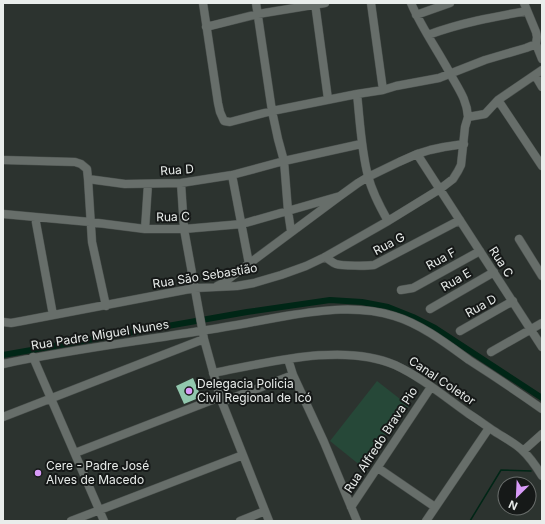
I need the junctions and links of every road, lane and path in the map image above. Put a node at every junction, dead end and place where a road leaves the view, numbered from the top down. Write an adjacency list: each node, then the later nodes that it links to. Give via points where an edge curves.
1 (203, 3): 11 (street)
2 (256, 3): 9 (street)
3 (325, 3): 7 (street)
4 (371, 3): 20 (street)
5 (411, 3): 10 (street)
6 (450, 3): 10 (street)
7 (315, 4): 9 (street); 22 (street)
8 (526, 7): 12 (street); 13 (street)
9 (258, 14): 11 (street); 24 (street)
10 (416, 15): 13 (street)
11 (206, 27): 24 (street, via 218,103 224,121 230,122)
12 (539, 31): 14 (street)
13 (428, 35): 17 (street)
14 (536, 44): 15 (street); 17 (street, via 494,56)
15 (542, 59)
16 (542, 70): 18 (street)
17 (450, 74): 20 (street); 25 (street, via 464,100)
18 (535, 75): 19 (street); 23 (street)
19 (542, 87)
20 (382, 90): 21 (street)
21 (358, 94): 22 (street); 26 (street)
22 (328, 100): 24 (street)
23 (498, 100): 25 (street, via 485,114); 31 (street)
24 (272, 111): 30 (street)
25 (468, 117): 27 (street, Rua São Sebastião)
26 (361, 144): 30 (street, Rua D); 33 (street)
27 (464, 144): 28 (street); 37 (street, Rua São Sebastião, via 458,171)
28 (417, 154): 33 (street); 37 (street, Rua C)
29 (3, 160): 34 (street, via 75,162 87,169)
30 (284, 161): 32 (street, Rua D); 39 (street)
31 (541, 162)
32 (232, 175): 35 (street, Rua D); 45 (street)
33 (368, 177): 38 (street); 43 (street)
34 (88, 179): 36 (street, Rua D); 44 (street)
35 (181, 183): 36 (street, Rua D); 47 (street)
36 (148, 184): 46 (street)
37 (440, 189): 42 (street, Rua C); 43 (street, Rua São Sebastião)
38 (340, 196): 39 (street, Rua C); 48 (street)
39 (288, 210): 45 (street, Rua C); 48 (street)
40 (3, 214): 41 (street, Rua C)
41 (35, 217): 44 (street, Rua C); 61 (street)
42 (460, 220): 50 (street, Rua C); 51 (street, Rua G, via 374,265 338,265)
43 (388, 221): 51 (street, Rua São Sebastião)
44 (90, 222): 46 (street, Rua C); 59 (street)
45 (242, 224): 47 (street, Rua C); 52 (street)
46 (146, 229): 47 (street, Rua C)
47 (184, 229): 56 (street)
48 (291, 232): 52 (street)
49 (519, 239): 54 (street)
50 (480, 251): 53 (street, Rua C); 57 (street, Rua F, via 413,288)
51 (325, 257): 55 (street, Rua São Sebastião, via 297,270 254,283)
52 (249, 264): 55 (street)
53 (494, 272): 58 (street, Rua C); 60 (street, Rua E)
54 (542, 276)
55 (214, 287): 56 (street, Rua São Sebastião)
56 (195, 288): 59 (street, Rua São Sebastião); 64 (street)
57 (401, 290)
58 (513, 301): 65 (street, Rua C); 66 (street, Rua D)
59 (106, 306): 61 (street, Rua São Sebastião)
60 (430, 309)
61 (53, 316): 62 (street, Rua São Sebastião, via 22,322)
62 (3, 322)
63 (542, 323): 65 (street)
64 (202, 328): 69 (street, Rua Padre Miguel Nunes); 72 (street); 75 (street); 77 (street, via 333,310 370,311 395,316 427,332)
65 (531, 330): 67 (street, Rua C); 68 (street)
66 (460, 331)
67 (542, 347)
68 (491, 352)
69 (33, 357): 71 (street, Rua Padre Miguel Nunes); 75 (street)
70 (288, 359): 72 (street, Canal Coletor); 73 (street); 74 (street, Canal Coletor, via 341,354 376,359 409,372)
71 (3, 364)
72 (213, 373): 76 (street)
73 (294, 375): 76 (street); 86 (street)
74 (431, 387): 79 (street, Canal Coletor); 84 (street, Rua Alfredo Brava Pio)
75 (51, 398): 78 (street); 82 (street)
76 (221, 400): 82 (street); 83 (street)
77 (542, 409)
78 (3, 417)
79 (489, 428): 81 (street, Canal Coletor); 87 (street)
80 (542, 434): 81 (street)
81 (522, 450): 85 (street, Canal Coletor)
82 (75, 453): 88 (street)
83 (243, 455): 88 (street); 89 (street)
84 (378, 468): 86 (street, Rua Alfredo Brava Pio); 87 (street)
85 (542, 476)
86 (351, 507): 94 (street)
87 (435, 507): 95 (street)
88 (99, 510): 90 (street); 91 (street)
89 (265, 511): 92 (street); 93 (street)
90 (70, 521)
91 (104, 521)
92 (240, 521)
93 (269, 521)
94 (357, 521)
95 (426, 521)

